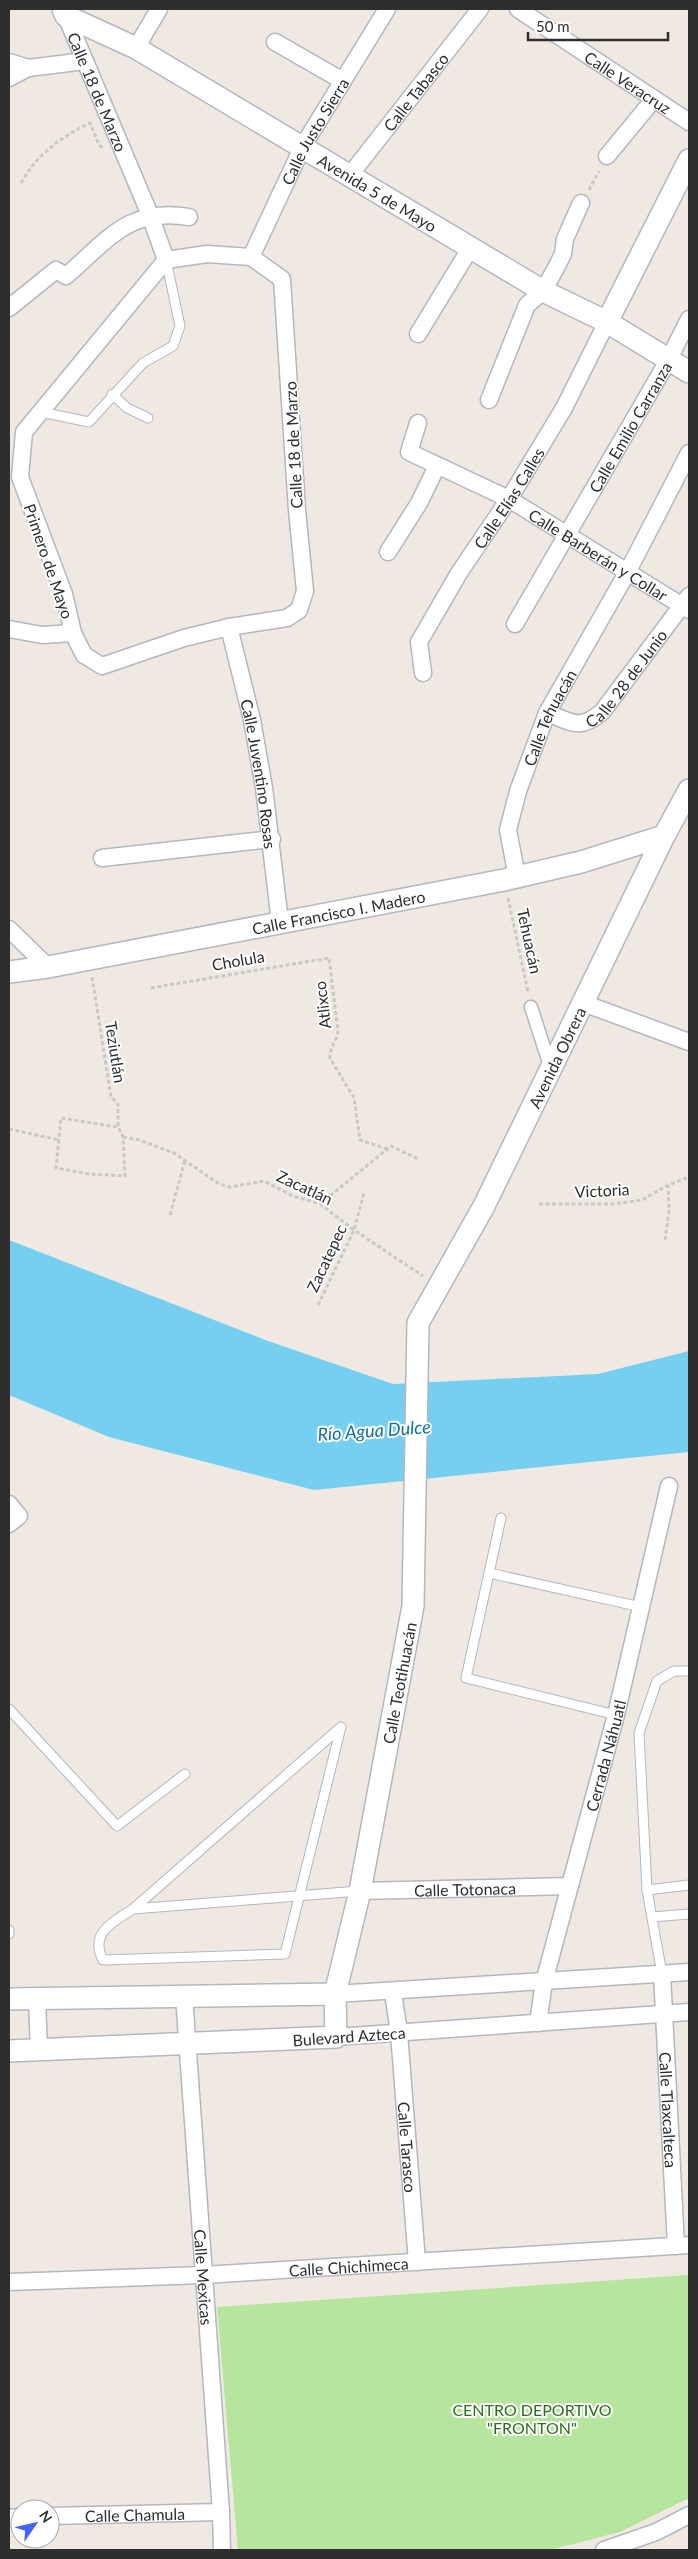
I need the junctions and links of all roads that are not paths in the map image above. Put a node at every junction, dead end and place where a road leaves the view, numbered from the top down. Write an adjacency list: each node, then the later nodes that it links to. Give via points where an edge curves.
1 (159, 9): 7 (street)
2 (387, 9): 12 (street, Calle Justo Sierra)
3 (480, 9): 18 (street, Calle Tabasco)
4 (518, 9): 13 (street, Calle Veracruz)
5 (64, 13): 7 (street, Avenida 5 de Mayo); 8 (street, Calle 18 de Marzo)
6 (275, 42): 12 (street)
7 (136, 48): 15 (street, Avenida 5 de Mayo)
8 (85, 61): 10 (street); 20 (street, Calle 18 de Marzo)
9 (9, 62): 10 (street)
10 (28, 68): 11 (street)
11 (9, 78)
12 (343, 81): 15 (street, Calle Justo Sierra)
13 (654, 99): 14 (street, Calle Veracruz); 16 (street)
14 (689, 122)
15 (303, 146): 18 (street, Avenida 5 de Mayo); 23 (street, Calle Justo Sierra)
16 (607, 156)
17 (689, 160): 28 (street)
18 (350, 175): 22 (street, Avenida 5 de Mayo)
19 (581, 203): 25 (street, via 565,239 563,254)
20 (150, 215): 21 (street); 24 (street, Calle 18 de Marzo); 26 (street, via 125,224 66,276 56,270)
21 (189, 216)
22 (471, 247): 25 (street, Avenida 5 de Mayo); 29 (street)
23 (250, 256): 24 (street, via 207,254); 45 (street, Calle 18 de Marzo, via 282,279 305,591 299,610 287,618)
24 (166, 260): 32 (lane, via 180,326 173,346 143,363); 34 (street, Primero de Mayo)
25 (543, 291): 28 (street, Avenida 5 de Mayo); 33 (street, via 527,305)
26 (11, 300)
27 (689, 320): 30 (street, Calle Emilio Carranza)
28 (607, 322): 30 (street, Avenida 5 de Mayo); 39 (street, Calle Elías Calles, via 564,408)
29 (418, 334)
30 (669, 360): 31 (street, Avenida 5 de Mayo); 40 (street, Calle Emilio Carranza)
31 (689, 372)
32 (112, 394): 34 (lane, via 89,422); 35 (lane, via 127,408)
33 (489, 400)
34 (41, 412): 47 (street, Primero de Mayo, via 24,432 20,477 64,594)
35 (148, 418)
36 (418, 423): 38 (street, Calle Barberán y Collar, via 409,452)
37 (689, 453): 42 (street, Calle Tehuacán)
38 (436, 466): 39 (street, Calle Barberán y Collar); 41 (street, via 419,503)
39 (509, 499): 40 (street, Calle Barberán y Collar); 48 (street, Calle Elías Calles, via 459,573 419,642)
40 (567, 534): 42 (street, Calle Barberán y Collar); 44 (street, Calle Emilio Carranza)
41 (388, 552)
42 (628, 571): 43 (street, Calle Barberán y Collar); 49 (street, Calle Tehuacán)
43 (687, 604): 49 (street, Calle 28 de Junio, via 602,712 589,722 577,724)
44 (515, 624)
45 (229, 627): 47 (street, Primero de Mayo, via 184,638 102,666 84,655); 52 (street, Calle Juventino Rosas, via 252,720)
46 (9, 630): 47 (street, via 42,635)
47 (73, 633)
48 (423, 673)
49 (547, 713): 54 (street, Calle Tehuacán, via 518,791 508,830)
50 (689, 790): 51 (street, Avenida Obrera)
51 (664, 836): 54 (street, Calle Francisco I. Madero, via 589,860); 59 (street, Avenida Obrera)
52 (272, 839): 53 (street); 55 (street, Calle Juventino Rosas)
53 (102, 858)
54 (511, 879): 55 (street, Calle Francisco I. Madero)
55 (280, 922): 57 (street, Calle Francisco I. Madero)
56 (9, 928): 57 (street)
57 (48, 967): 58 (street, Calle Francisco I. Madero)
58 (9, 972)
59 (583, 1003): 61 (street); 62 (street, Avenida Obrera)
60 (531, 1007): 62 (street)
61 (689, 1042)
62 (551, 1069): 63 (street, Avenida Obrera, via 484,1206)
63 (418, 1323): 77 (street, Calle Teotihuacán, via 413,1606)
64 (669, 1486): 69 (street, Cerrada Náhuatl)
65 (9, 1504): 67 (street, via 19,1516)
66 (500, 1518): 68 (lane)
67 (9, 1524)
68 (489, 1573): 69 (lane); 72 (lane, via 466,1678)
69 (641, 1607): 72 (street, Cerrada Náhuatl)
70 (689, 1671): 76 (lane, via 674,1671 657,1681 639,1733)
71 (9, 1710): 73 (lane, via 117,1826)
72 (616, 1715): 75 (street, Cerrada Náhuatl)
73 (184, 1774)
74 (689, 1885): 76 (lane)
75 (570, 1886): 77 (street, Calle Totonaca); 86 (street, Cerrada Náhuatl)
76 (647, 1890): 81 (lane)
77 (360, 1891): 78 (lane); 88 (street, Calle Teotihuacán)
78 (300, 1896): 79 (lane); 79 (lane, via 285,1954 103,1960 98,1949 100,1938 108,1926); 79 (lane, via 341,1727)
79 (133, 1909)
80 (689, 1914): 81 (lane)
81 (652, 1917): 85 (lane)
82 (9, 1930): 83 (lane)
83 (9, 1934)
84 (689, 1972): 85 (street)
85 (662, 1974): 86 (street); 93 (street, Calle Tlaxcalteca)
86 (544, 1982): 87 (street); 94 (street, Cerrada Náhuatl)
87 (393, 1992): 88 (street); 95 (street, Calle Tarasco)
88 (335, 1994): 89 (street); 96 (street, Calle Teotihuacán)
89 (184, 1996): 91 (street); 97 (street, Calle Mexicas)
90 (9, 1999): 91 (street)
91 (37, 1999): 98 (street)
92 (689, 2012): 93 (street, Bulevard Azteca)
93 (664, 2014): 94 (street, Bulevard Azteca); 100 (street, Calle Tlaxcalteca)
94 (538, 2023): 95 (street, Bulevard Azteca)
95 (399, 2033): 96 (street, Bulevard Azteca); 101 (street, Calle Tarasco)
96 (336, 2037): 97 (street, Bulevard Azteca)
97 (186, 2045): 98 (street, Bulevard Azteca); 102 (street, Calle Mexicas)
98 (39, 2050): 99 (street, Bulevard Azteca)
99 (9, 2051)
100 (683, 2246): 101 (street, Calle Chichimeca)
101 (417, 2262): 102 (street, Calle Chichimeca)
102 (203, 2275): 103 (street, Calle Chichimeca); 104 (street, Calle Mexicas)
103 (9, 2282)
104 (221, 2512): 106 (street, Calle Chamula); 107 (street, Calle Mexicas)
105 (689, 2515): 108 (street, via 656,2532)
106 (60, 2516)
107 (222, 2550)
108 (604, 2550)

